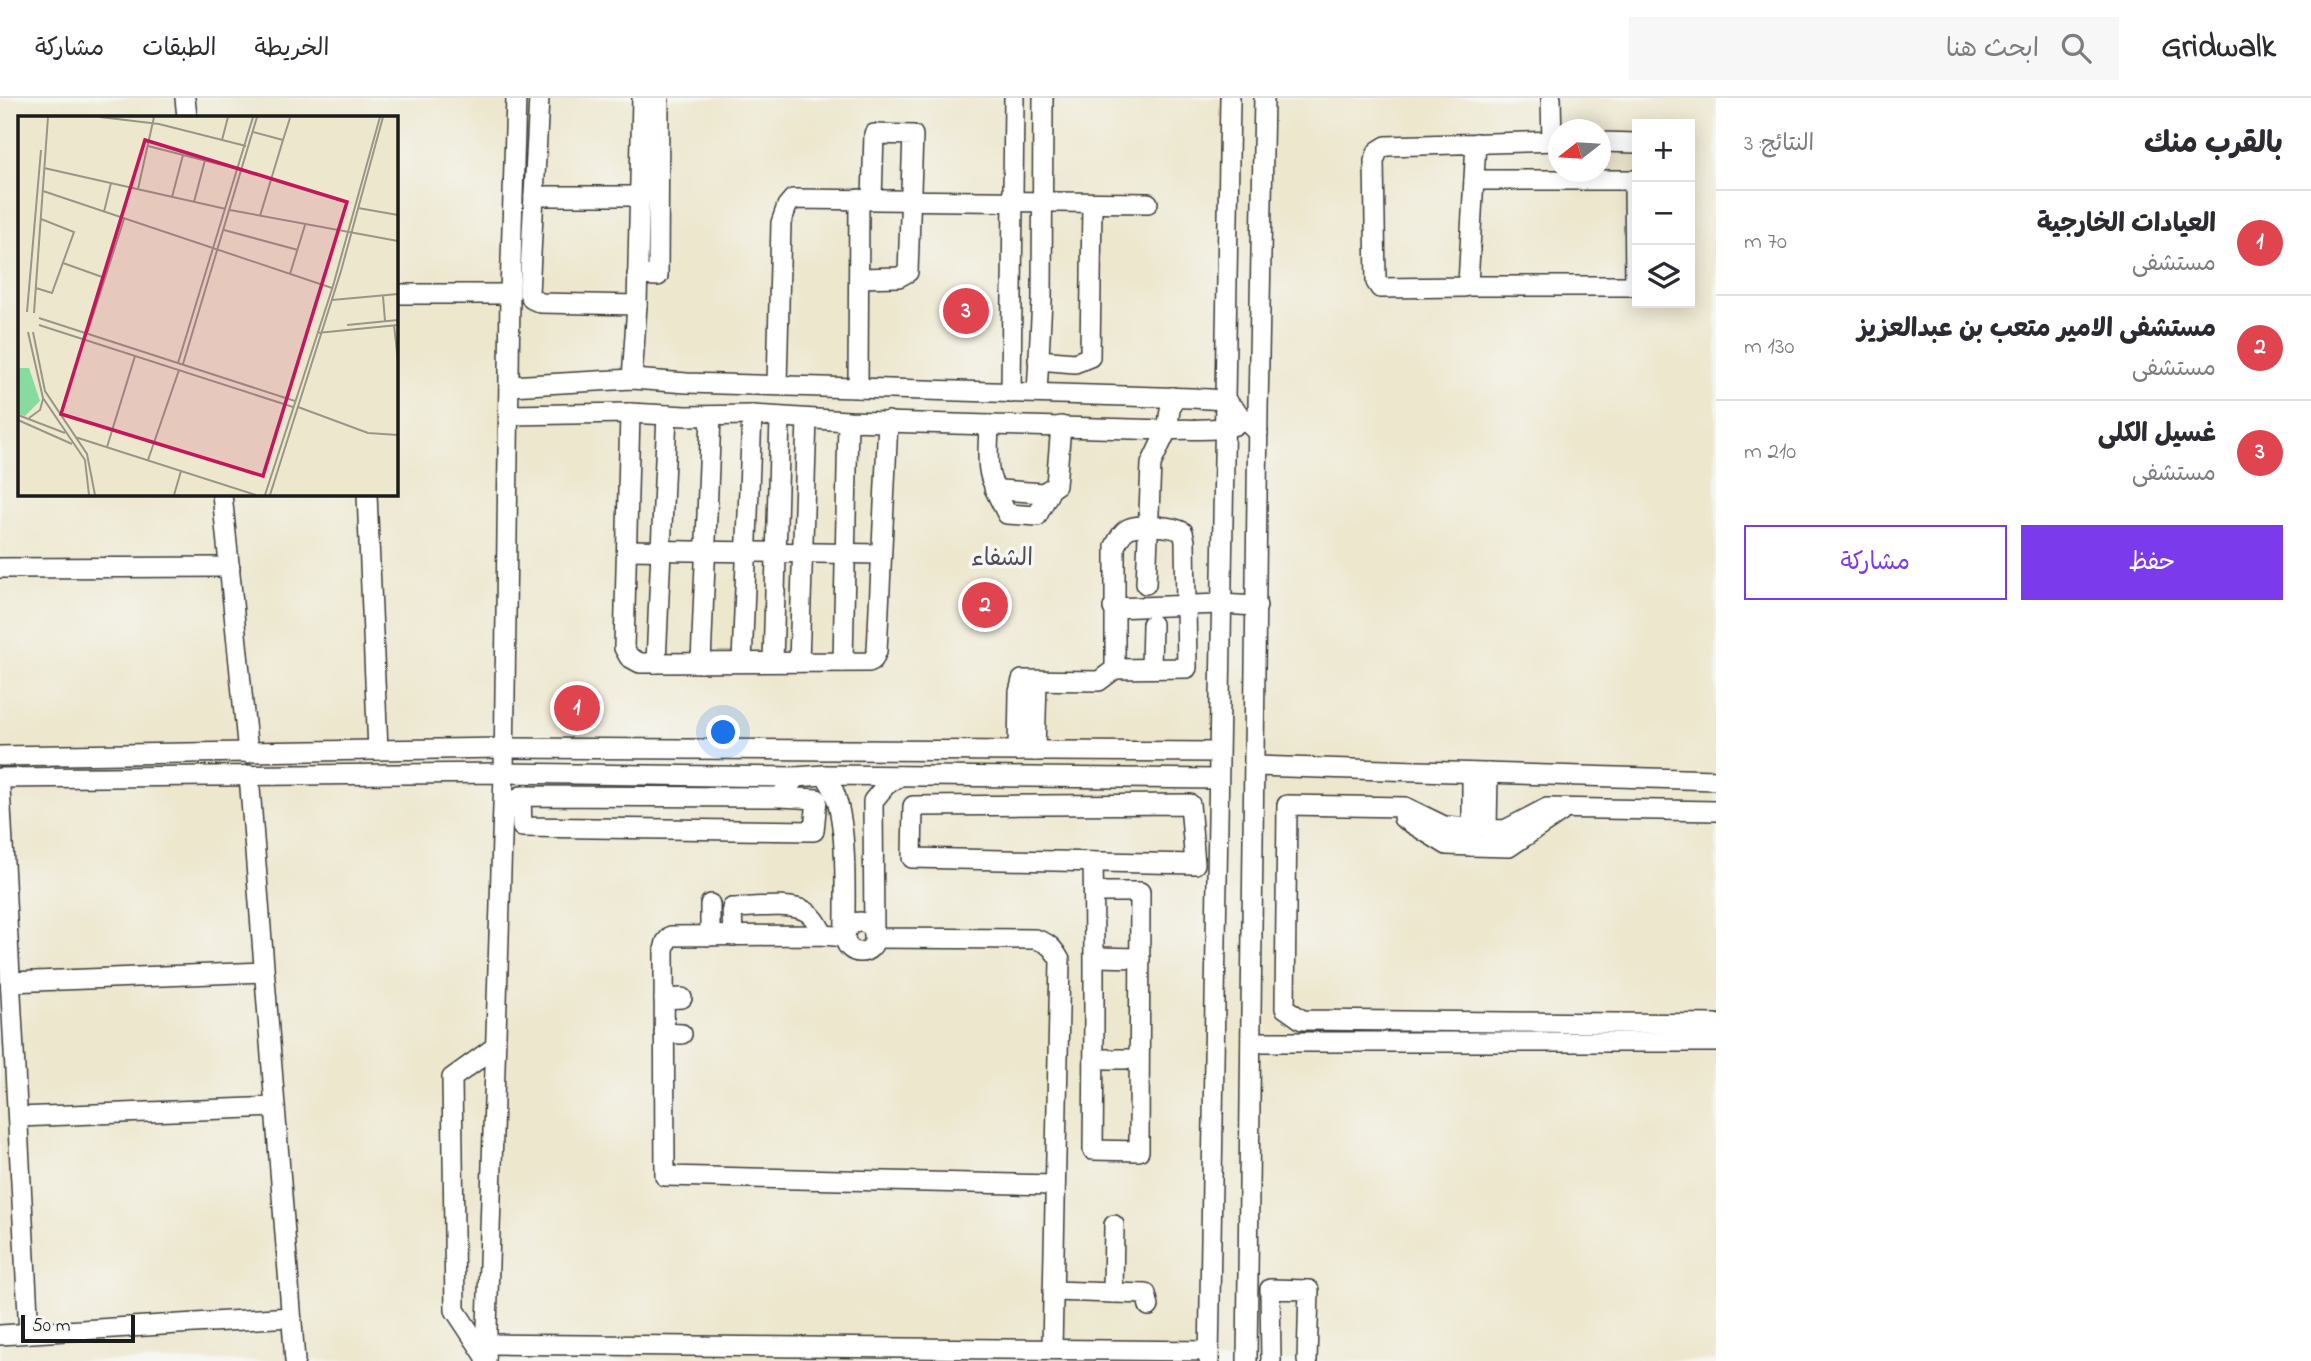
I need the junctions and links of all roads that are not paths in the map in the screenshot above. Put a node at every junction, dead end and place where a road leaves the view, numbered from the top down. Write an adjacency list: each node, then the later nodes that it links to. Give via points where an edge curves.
1 (185, 98): 11 (street)
2 (516, 98): 32 (street)
3 (539, 98): 20 (street)
4 (642, 98): 21 (street)
5 (659, 98): 28 (street, via 658,276)
6 (1014, 98): 24 (street)
7 (1043, 98): 25 (street)
8 (1230, 98): 42 (street)
9 (1264, 98): 50 (street)
10 (1550, 98): 12 (street)
11 (187, 116)
12 (1552, 119)
13 (1548, 141): 15 (street)
14 (1611, 142): 16 (street)
15 (1476, 143): 17 (street); 30 (street, via 1386,146 1374,161 1376,282 1380,288)
16 (1632, 143)
17 (1475, 180): 18 (street); 30 (street)
18 (1632, 180)
19 (1636, 182): 30 (street, via 1635,286)
20 (534, 196): 21 (street); 33 (street, via 532,299)
21 (639, 196): 28 (street)
22 (865, 199): 23 (street); 23 (street, via 874,134 913,135); 29 (street); 36 (street, via 793,199 787,206 781,223)
23 (912, 200): 24 (street); 29 (street, via 908,272 899,277)
24 (1013, 202): 25 (street); 39 (street)
25 (1043, 203): 26 (street); 34 (street)
26 (1092, 203): 27 (street); 34 (street, via 1090,357 1075,363)
27 (1148, 203)
28 (637, 275): 33 (street)
29 (859, 278): 38 (street)
30 (1465, 286)
31 (397, 294): 32 (street)
32 (510, 294): 37 (street)
33 (637, 305): 35 (street)
34 (1038, 360): 40 (street)
35 (632, 379): 36 (street); 37 (street)
36 (777, 385): 38 (street)
37 (510, 386): 44 (street)
38 (858, 388): 39 (street)
39 (1011, 393): 40 (street)
40 (1037, 393): 41 (street)
41 (1172, 397): 42 (street); 56 (street)
42 (1225, 400): 50 (street); 55 (street)
43 (630, 413): 44 (street); 45 (street); 60 (street)
44 (509, 415): 84 (street)
45 (667, 415): 47 (street); 61 (street)
46 (752, 415): 47 (street); 48 (street); 63 (street)
47 (711, 416): 62 (street)
48 (780, 418): 49 (street); 64 (street)
49 (807, 419): 51 (street); 65 (street)
50 (1254, 420): 55 (street); 73 (street)
51 (848, 421): 52 (street); 66 (street)
52 (888, 421): 53 (street); 67 (street)
53 (989, 425): 54 (street); 54 (street, via 989,479 994,488 1043,493 1056,485)
54 (1061, 426): 56 (street)
55 (1224, 429): 56 (street); 71 (street)
56 (1167, 430): 59 (street, via 1151,464)
57 (222, 495): 69 (street)
58 (367, 495): 85 (street)
59 (1147, 527): 70 (street); 72 (street, via 1183,532); 74 (street, via 1130,528 1115,546)
60 (627, 550): 61 (street); 80 (street, via 624,648 640,663)
61 (661, 551): 62 (street); 80 (street)
62 (706, 551): 63 (street); 81 (street)
63 (746, 552): 64 (street); 76 (street)
64 (776, 552): 65 (street); 77 (street)
65 (803, 553): 66 (street); 78 (street)
66 (846, 554): 67 (street); 79 (street)
67 (880, 554): 79 (street, via 875,656 869,662)
68 (0, 568): 69 (street)
69 (230, 568): 88 (street)
70 (1146, 584)
71 (1220, 604): 72 (street); 73 (street); 87 (street)
72 (1186, 606): 74 (street); 83 (street, via 1187,668)
73 (1256, 607): 90 (street)
74 (1114, 608): 82 (street)
75 (1152, 624): 83 (street)
76 (742, 662): 77 (street); 81 (street)
77 (773, 662): 78 (street)
78 (799, 662): 79 (street)
79 (843, 662)
80 (656, 663): 81 (street)
81 (701, 663)
82 (1115, 668): 83 (street); 86 (street, via 1099,681 1037,681)
83 (1151, 668)
84 (503, 748): 85 (street); 86 (street); 91 (street)
85 (378, 750): 88 (street)
86 (1026, 751): 87 (street); 99 (street)
87 (1217, 752): 101 (street)
88 (248, 753): 89 (street)
89 (0, 756)
90 (1255, 766): 93 (street); 122 (street)
91 (504, 773): 92 (street); 94 (street); 124 (street)
92 (550, 773): 98 (street); 104 (street)
93 (1480, 773): 102 (street); 108 (street)
94 (249, 775): 100 (street); 119 (street)
95 (824, 775): 96 (street); 98 (street); 115 (street, via 837,797 843,832)
96 (900, 776): 97 (street); 116 (street, via 873,801)
97 (991, 776): 99 (street); 106 (street, via 1005,787)
98 (796, 777): 105 (street)
99 (1026, 777): 101 (street)
100 (0, 778)
101 (1217, 779): 141 (street)
102 (1716, 780)
103 (0, 788): 120 (street)
104 (565, 796): 105 (street); 105 (street, via 521,796 522,827 814,831 817,799)
105 (780, 797)
106 (1007, 806): 109 (street, via 913,806 912,858); 109 (street, via 1190,804 1195,864)
107 (1716, 811): 108 (street, via 1569,806 1510,848)
108 (1479, 837): 121 (street, via 1405,807 1287,806 1285,1008 1302,1020)
109 (1093, 862): 110 (street)
110 (1094, 892): 117 (street); 118 (street, via 1140,892)
111 (710, 904): 113 (street)
112 (824, 935): 114 (street); 114 (street, via 806,911 786,907 732,908); 115 (street)
113 (710, 936): 114 (street); 129 (street, via 671,936 666,942 673,1034 670,1140 664,1176)
114 (733, 936)
115 (845, 937): 116 (street, via 848,928 861,923 869,926)
116 (874, 938): 129 (street, via 1035,939 1054,948 1060,960)
117 (1095, 957): 118 (street); 125 (street)
118 (1140, 958): 126 (street)
119 (264, 972): 120 (street); 127 (street)
120 (10, 982): 128 (street)
121 (1716, 1024)
122 (1251, 1042): 123 (street); 143 (street)
123 (1716, 1042)
124 (495, 1047): 138 (street); 138 (street, via 452,1078 455,1310)
125 (1094, 1059): 126 (street); 126 (street, via 1093,1150 1139,1151)
126 (1139, 1059)
127 (275, 1107): 128 (street); 134 (street)
128 (18, 1117): 135 (street)
129 (1055, 1185): 131 (street)
130 (1114, 1225): 132 (street)
131 (1053, 1291): 132 (street); 137 (street)
132 (1113, 1293): 133 (street, via 1146,1294)
133 (1149, 1306)
134 (291, 1317): 135 (street); 142 (street)
135 (29, 1333): 136 (street)
136 (0, 1335)
137 (1052, 1349): 139 (street); 140 (street)
138 (486, 1354): 139 (street)
139 (858, 1354)
140 (1113, 1355): 141 (street)
141 (1209, 1356)
142 (295, 1361)
143 (1247, 1361)
144 (1271, 1361): 145 (street, via 1270,1289 1309,1290)
145 (1307, 1361)

